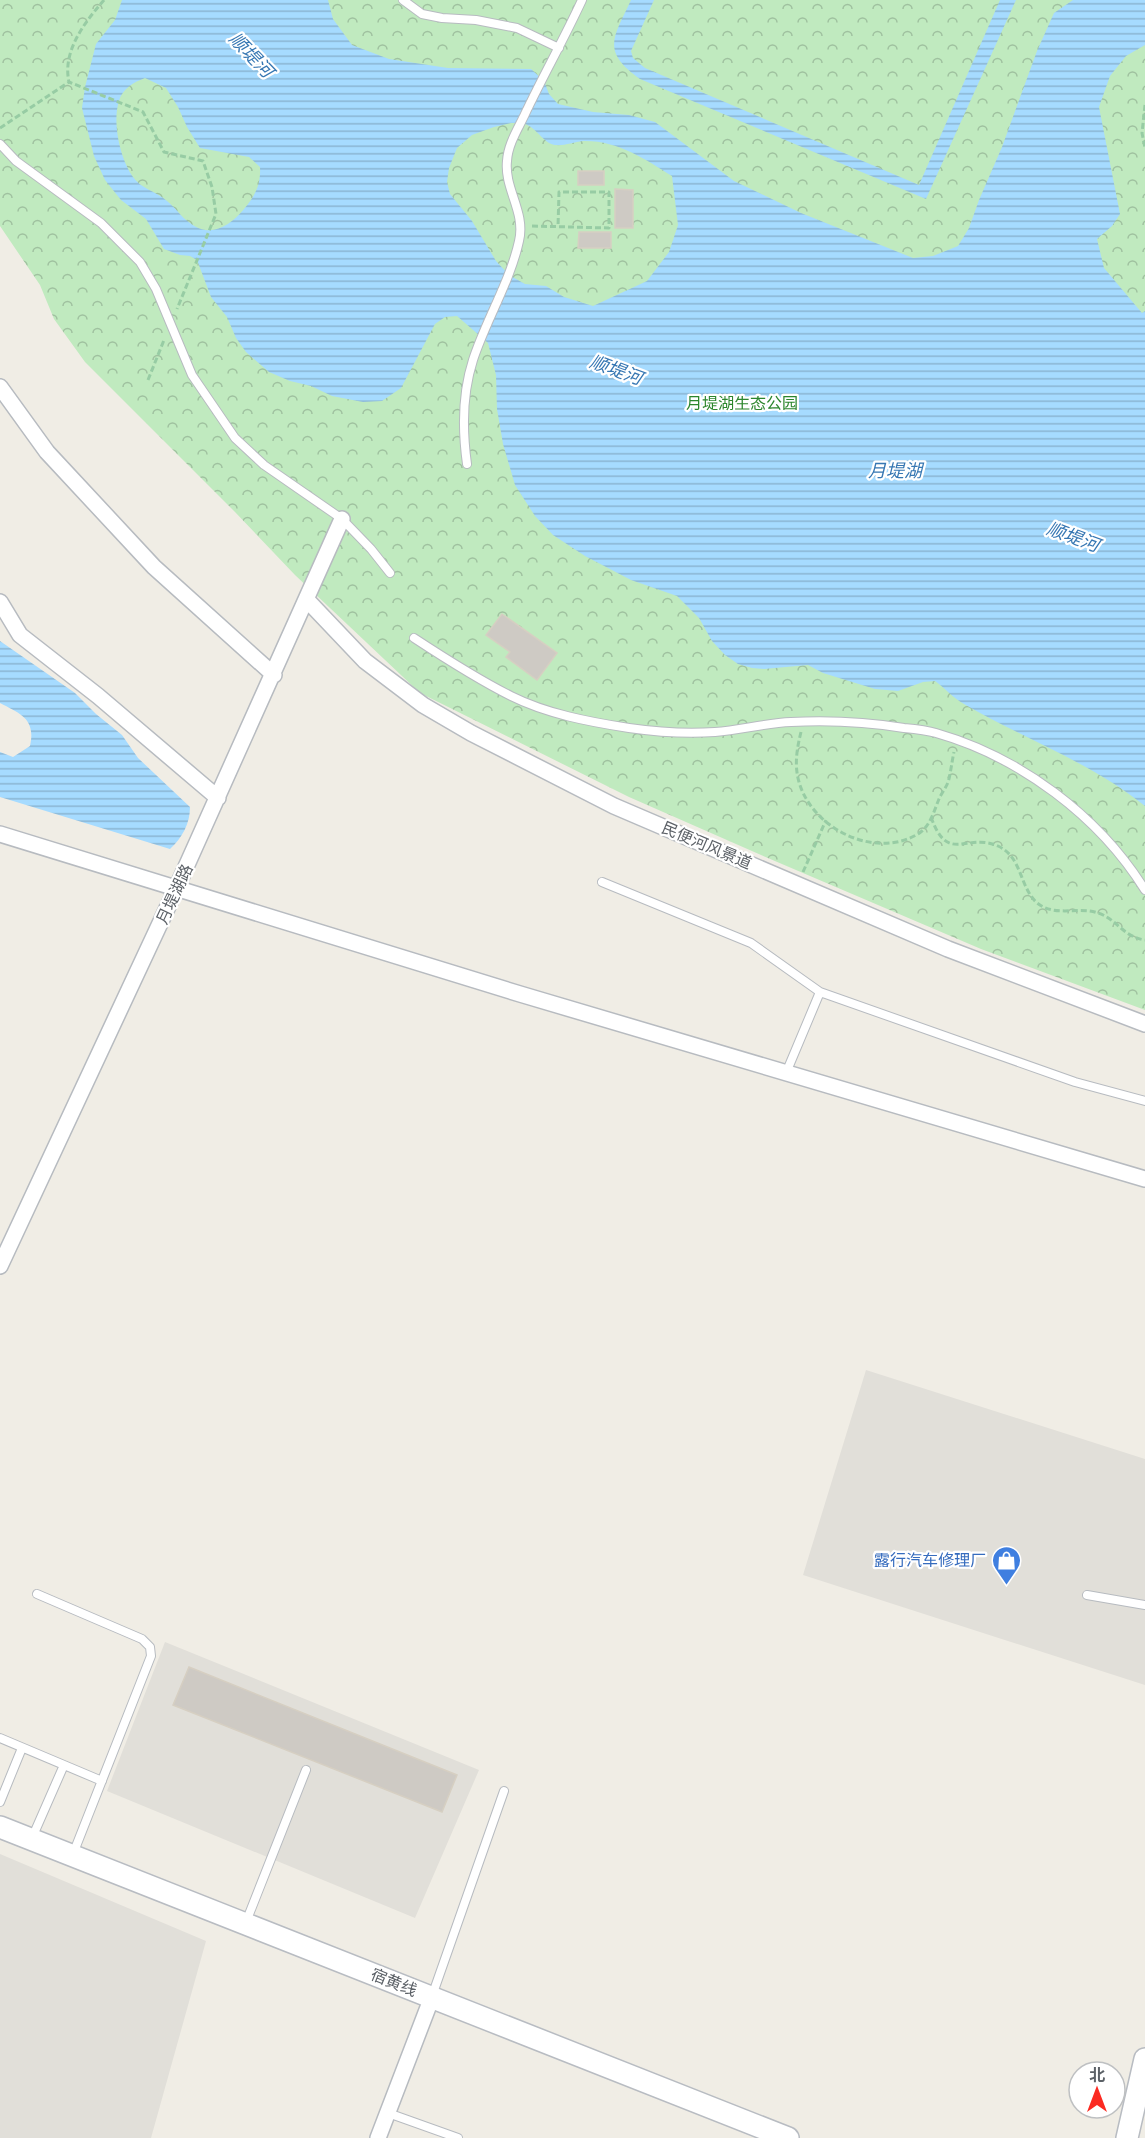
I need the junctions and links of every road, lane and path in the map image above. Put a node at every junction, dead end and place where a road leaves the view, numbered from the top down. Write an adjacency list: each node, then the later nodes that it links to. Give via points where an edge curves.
1 (104, 0): 5 (path, via 83,25 68,59)
2 (403, 0): 4 (lane, via 422,14 517,28)
3 (582, 0): 4 (lane)
4 (559, 48): 10 (lane, via 511,145 507,161 507,176)
5 (69, 82): 7 (path); 12 (path, via 143,112 164,152 202,161 212,187 216,214)
6 (1145, 105): 9 (path)
7 (0, 128)
8 (0, 144): 15 (lane, via 16,161 101,224 140,262 156,289 192,375 235,438 264,465)
9 (1145, 148)
10 (521, 226): 11 (path); 14 (lane, via 513,262 473,360 465,392)
11 (558, 227): 11 (path, via 609,228 609,192 559,192)
12 (188, 281)
13 (0, 387): 20 (street, via 47,452 154,567)
14 (467, 464)
15 (342, 519): 16 (lane); 17 (street, 月堤湖路)
16 (390, 573)
17 (307, 600): 20 (street, 月堤湖路); 28 (street, 民便河风景道, via 365,661 423,705 471,733 614,806)
18 (0, 602): 23 (street, via 20,635)
19 (414, 638): 21 (lane, via 513,697 568,716 675,732 714,732)
20 (274, 675): 23 (street, 月堤湖路)
21 (804, 722): 22 (lane, via 877,724 934,732); 25 (path, via 797,746 799,782 810,805)
22 (956, 740): 24 (path, via 949,780); 30 (lane, via 1015,767 1073,807 1112,846)
23 (218, 798): 29 (street, 月堤湖路)
24 (931, 817): 25 (path, via 919,834 886,843 853,838); 31 (path, via 936,832 950,844 982,843 1009,851 1031,897 1040,905 1052,910 1100,913 1125,933)
25 (826, 820): 28 (path)
26 (0, 834): 29 (street)
27 (602, 882): 32 (lane, via 751,943)
28 (799, 885): 33 (street, 民便河风景道, via 948,949)
29 (177, 887): 34 (street); 37 (street, 月堤湖路)
30 (1145, 890)
31 (1145, 940)
32 (820, 992): 34 (lane); 35 (lane, via 1075,1082)
33 (1145, 1024)
34 (786, 1072): 36 (street)
35 (1145, 1101)
36 (1145, 1179)
37 (0, 1266)
38 (37, 1594): 45 (lane, via 142,1639 150,1647 151,1656)
39 (1087, 1595): 40 (lane)
40 (1145, 1605)
41 (0, 1738): 42 (lane)
42 (22, 1748): 43 (lane); 47 (lane)
43 (64, 1765): 45 (lane); 49 (lane)
44 (306, 1770): 51 (lane)
45 (102, 1781): 50 (lane)
46 (504, 1791): 52 (lane)
47 (0, 1802)
48 (0, 1827): 49 (main road, 宿黄线)
49 (32, 1839): 50 (main road, 宿黄线)
50 (73, 1856): 51 (main road, 宿黄线)
51 (245, 1924): 52 (main road, 宿黄线)
52 (432, 1997): 54 (street); 57 (main road, 宿黄线)
53 (1145, 2059): 58 (main road)
54 (388, 2113): 55 (street); 56 (lane)
55 (378, 2138)
56 (458, 2138)
57 (788, 2138)
58 (1127, 2138)

